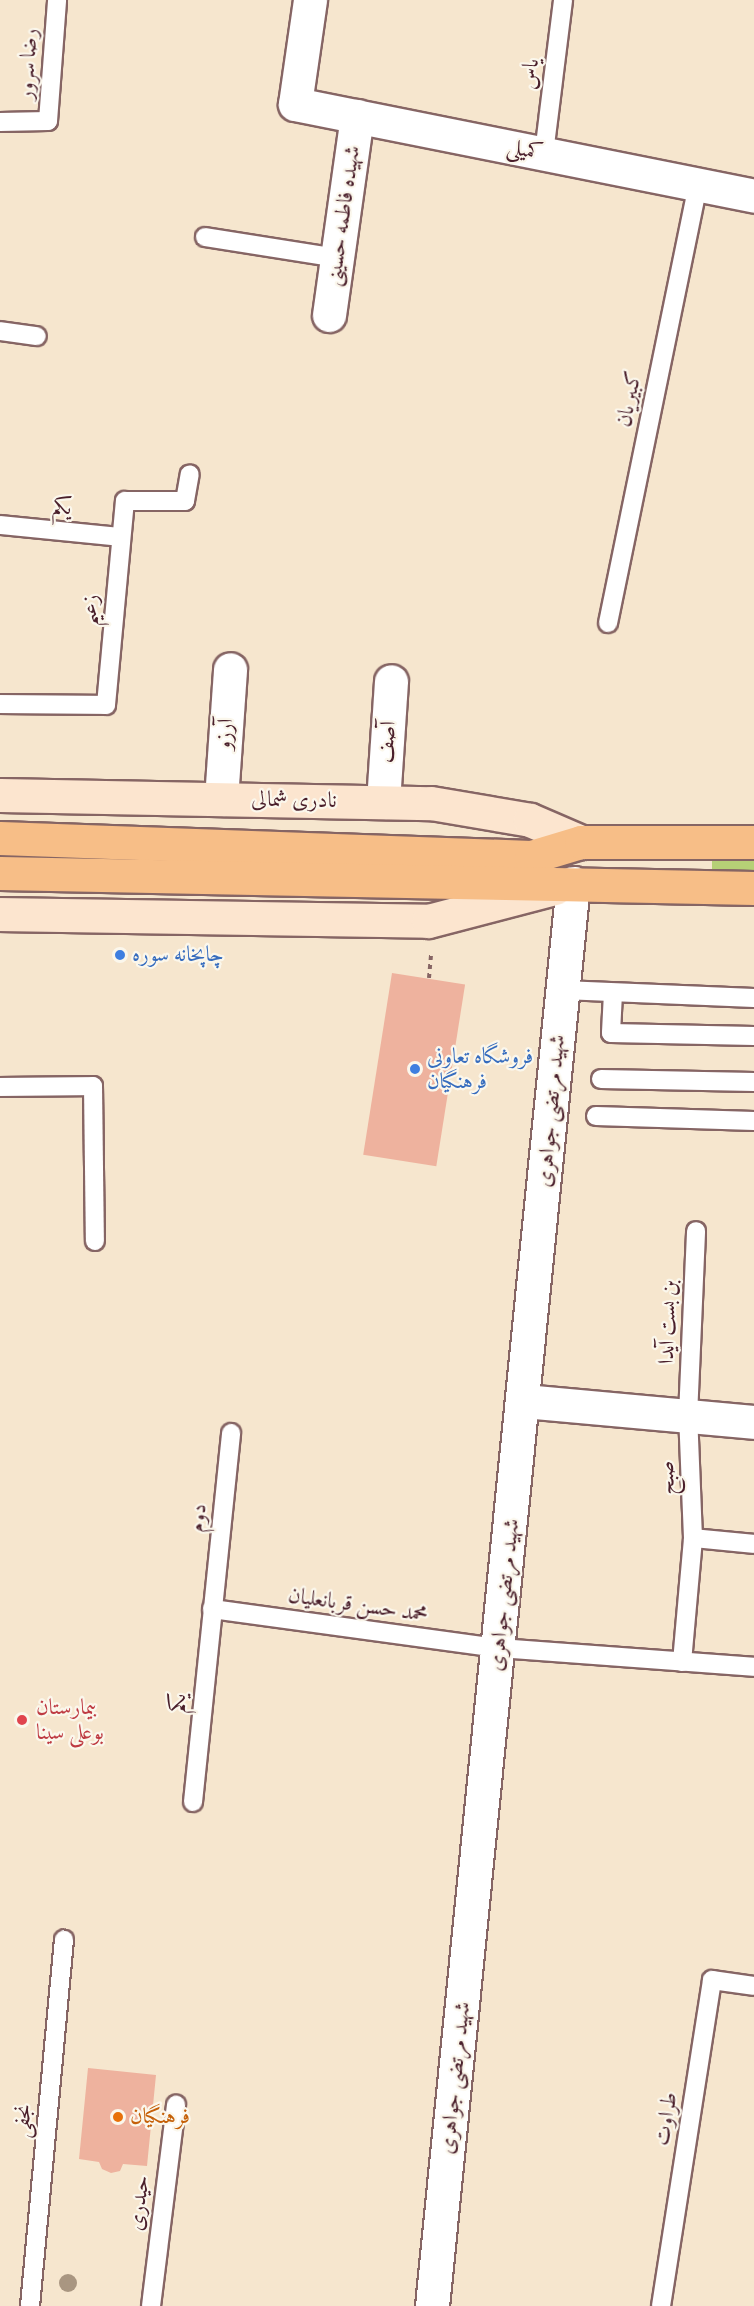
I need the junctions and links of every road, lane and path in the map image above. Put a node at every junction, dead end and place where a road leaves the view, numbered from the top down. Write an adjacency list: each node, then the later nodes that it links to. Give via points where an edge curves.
1 (57, 0): 5 (lane, رضا سرور, via 48,121)
2 (310, 0): 4 (street, کمیلی, via 296,104)
3 (563, 0): 6 (lane, یاس)
4 (357, 116): 6 (street, کمیلی); 10 (street, شهیده فاطمه حسینی)
5 (0, 122)
6 (544, 153): 7 (street, کمیلی)
7 (698, 184): 8 (street, کمیلی); 17 (lane, کبیریان)
8 (754, 195)
9 (205, 237): 10 (lane)
10 (337, 258): 11 (street, شهیده فاطمه حسینی)
11 (329, 315)
12 (0, 331): 13 (lane)
13 (37, 336)
14 (190, 474): 16 (lane, زعیم, via 185,501 124,501)
15 (0, 525): 16 (lane, یکم)
16 (120, 537): 20 (lane, زعیم, via 106,705)
17 (608, 623)
18 (230, 669): 22 (street, آرزو)
19 (391, 681): 23 (street, آصف)
20 (0, 704)
21 (0, 795): 22 (main road, نادری شمالی)
22 (221, 799): 23 (main road, نادری شمالی)
23 (383, 802): 25 (main road, نادری شمالی, via 431,803 530,820)
24 (0, 838): 25 (main road, نادری شمالی, via 531,857)
25 (581, 842): 26 (main road, نادری شمالی)
26 (754, 842)
27 (0, 873): 28 (main road)
28 (573, 883): 29 (main road); 30 (main road, via 428,921); 31 (street, شهید مرتضی جواهری)
29 (754, 888)
30 (0, 914)
31 (563, 990): 32 (lane); 42 (street, شهید مرتضی جواهری)
32 (613, 993): 33 (lane); 34 (lane, via 611,1033)
33 (754, 998)
34 (754, 1036)
35 (601, 1078): 36 (lane)
36 (754, 1082)
37 (0, 1087): 41 (lane, via 93,1086)
38 (596, 1116): 39 (lane)
39 (754, 1121)
40 (696, 1231): 43 (lane, بن بست آیدا)
41 (95, 1241)
42 (524, 1401): 43 (street); 49 (street, شهید مرتضی جواهری)
43 (688, 1416): 44 (street); 46 (lane, صبح)
44 (754, 1422)
45 (231, 1433): 48 (lane, دوم)
46 (693, 1538): 47 (lane); 50 (lane, صبح)
47 (754, 1545)
48 (212, 1609): 49 (lane, محمد حسن قربانعلیان); 52 (lane, یکم)
49 (498, 1648): 50 (lane, محمد حسن قربانعلیان); 58 (street, شهید مرتضی جواهری)
50 (682, 1662): 51 (lane, محمد حسن قربانعلیان)
51 (754, 1667)
52 (193, 1802)
53 (64, 1940): 56 (lane, نجفی)
54 (754, 1986): 59 (lane, طراوت, via 712,1980)
55 (176, 2105): 57 (lane, حیدری)
56 (30, 2306)
57 (151, 2306)
58 (432, 2306)
59 (661, 2306)

